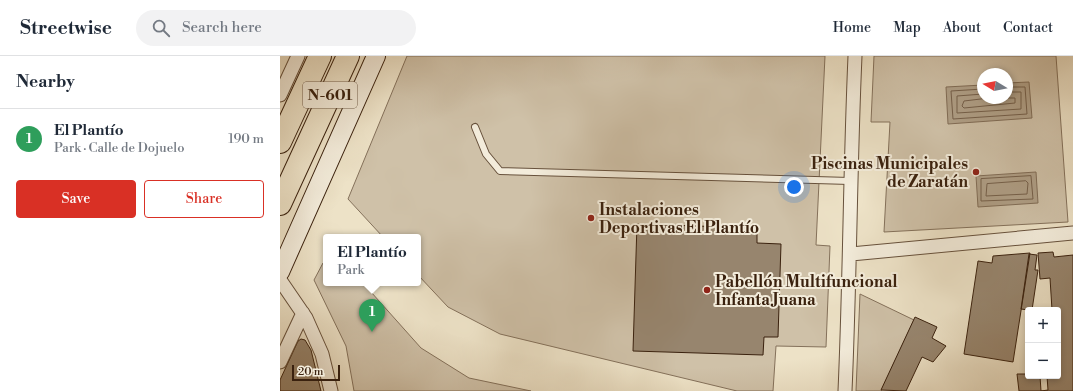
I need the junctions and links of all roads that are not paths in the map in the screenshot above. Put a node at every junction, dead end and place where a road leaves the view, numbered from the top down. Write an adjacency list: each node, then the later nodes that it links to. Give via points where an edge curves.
1 (298, 56): 6 (street)
2 (320, 56): 8 (highway, N-601)
3 (348, 56): 10 (highway, N-601)
4 (376, 56): 13 (main road)
5 (855, 56): 9 (street)
6 (280, 95)
7 (475, 127): 9 (lane, via 486,154 500,171)
8 (284, 133)
9 (850, 181): 12 (street)
10 (280, 204)
11 (1073, 233): 12 (street)
12 (851, 254): 18 (street)
13 (280, 272)
14 (280, 280): 15 (street)
15 (303, 313): 16 (street); 17 (street, via 322,354)
16 (280, 362)
17 (331, 391)
18 (845, 391)

